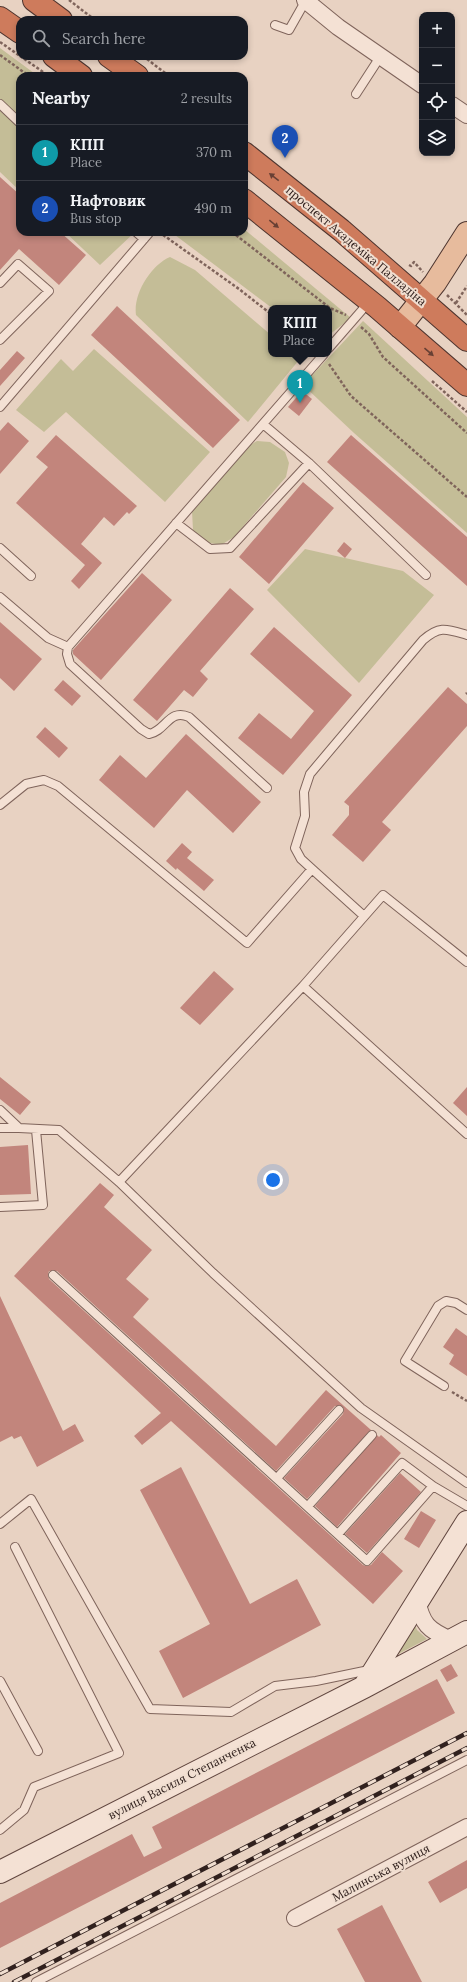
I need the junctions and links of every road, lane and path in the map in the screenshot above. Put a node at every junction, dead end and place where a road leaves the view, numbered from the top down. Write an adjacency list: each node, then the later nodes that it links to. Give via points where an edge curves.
1 (34, 0): 4 (highway)
2 (68, 0): 5 (path)
3 (306, 0): 7 (lane, via 289,30); 12 (street, via 338,28)
4 (56, 16)
5 (90, 16)
6 (0, 18): 8 (highway)
7 (274, 25)
8 (16, 29)
9 (0, 42): 10 (path)
10 (16, 53)
11 (0, 55): 17 (path)
12 (380, 57): 22 (street); 23 (lane)
13 (26, 60): 18 (path)
14 (59, 60): 19 (highway)
15 (115, 60): 20 (highway)
16 (148, 60): 21 (path)
17 (23, 72)
18 (43, 72)
19 (76, 72)
20 (131, 72)
21 (164, 72)
22 (420, 84)
23 (356, 94)
24 (0, 104): 27 (lane)
25 (455, 107): 26 (street)
26 (467, 115)
27 (16, 119)
28 (248, 156): 39 (highway, проспект Академіка Палладіна, one-way to 28, via 341,230)
29 (248, 203): 38 (highway, one-way to 38)
30 (467, 233): 39 (main road)
31 (140, 236): 35 (lane)
32 (147, 236): 35 (lane)
33 (165, 236): 42 (path)
34 (237, 236): 40 (path)
35 (144, 240): 53 (lane)
36 (0, 283): 47 (lane, via 18,264 49,291)
37 (467, 286): 43 (path, via 456,303)
38 (369, 301): 46 (highway); 49 (lane)
39 (422, 301): 46 (main road); 48 (highway, проспект Академіка Палладіна)
40 (326, 305)
41 (332, 309): 44 (path)
42 (268, 312)
43 (467, 314)
44 (351, 319)
45 (360, 326): 55 (path, via 369,334 383,356)
46 (400, 327): 52 (highway, one-way to 52)
47 (0, 340)
48 (467, 340)
49 (332, 344)
50 (322, 357): 54 (lane)
51 (325, 357): 57 (path, via 351,396)
52 (467, 385)
53 (0, 407)
54 (263, 424): 56 (lane); 58 (lane)
55 (467, 433)
56 (309, 463): 58 (lane, via 230,548 210,549); 60 (lane)
57 (467, 498)
58 (176, 523): 64 (lane)
59 (0, 548): 61 (lane)
60 (426, 575)
61 (31, 576)
62 (0, 597): 64 (lane, via 48,638)
63 (467, 635): 67 (lane, via 446,629 434,630 310,774 304,792 305,816 295,848 301,859)
64 (68, 647): 65 (lane, via 70,664 141,729 149,734 156,733 174,716 181,714 189,717)
65 (267, 788)
66 (0, 805): 67 (lane, via 26,784 44,780 58,786 246,943)
67 (312, 869): 68 (lane)
68 (364, 916): 69 (lane, via 383,894); 70 (lane)
69 (467, 962)
70 (303, 986): 75 (lane); 76 (lane)
71 (0, 1110): 73 (lane)
72 (0, 1128): 73 (lane)
73 (19, 1128): 74 (lane)
74 (36, 1130): 76 (lane, via 59,1130); 77 (lane, via 43,1205)
75 (467, 1134)
76 (119, 1182): 85 (lane, via 213,1273 361,1408)
77 (0, 1207)
78 (53, 1275): 84 (lane)
79 (467, 1310): 80 (lane, via 456,1303 446,1301 438,1306 405,1361)
80 (444, 1386): 81 (path)
81 (467, 1401)
82 (339, 1410): 84 (lane)
83 (372, 1435): 87 (lane)
84 (277, 1478): 87 (lane)
85 (467, 1483)
86 (433, 1486): 88 (lane); 91 (lane, via 402,1463); 91 (lane, via 367,1561)
87 (308, 1506): 91 (lane)
88 (467, 1506)
89 (467, 1522): 93 (street)
90 (0, 1524): 95 (lane, via 31,1499 150,1709 231,1712 274,1686)
91 (338, 1534)
92 (15, 1547): 100 (lane, via 119,1753 34,1787 24,1810)
93 (417, 1600): 94 (street, via 420,1615 434,1632); 95 (street)
94 (459, 1636): 95 (street, вулиця Василя Степанченка)
95 (369, 1678): 101 (street, вулиця Василя Степанченка)
96 (0, 1681): 97 (lane)
97 (38, 1751)
98 (467, 1760): 103 (lane)
99 (467, 1827): 102 (street, Малинська вулиця)
100 (0, 1830)
101 (0, 1872)
102 (294, 1918)
103 (36, 1982)

